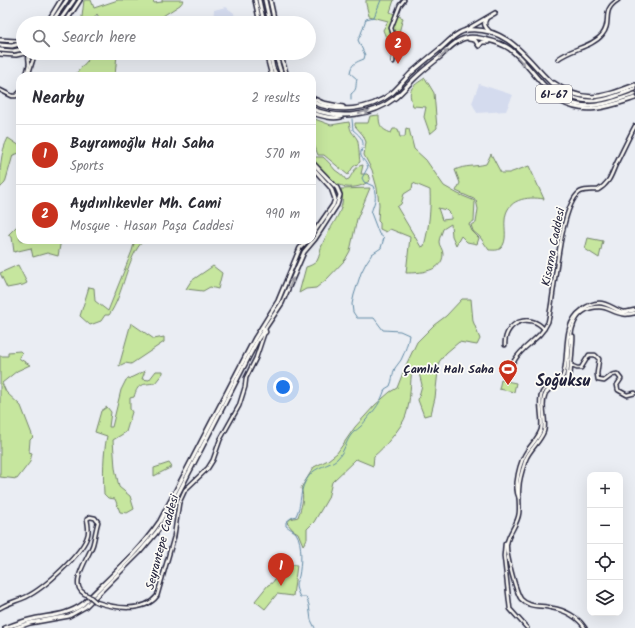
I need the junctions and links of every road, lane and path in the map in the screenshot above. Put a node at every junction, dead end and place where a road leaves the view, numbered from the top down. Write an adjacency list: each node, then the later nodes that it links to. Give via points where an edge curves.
1 (61, 0): 12 (main road)
2 (67, 0): 13 (main road)
3 (74, 0): 14 (main road)
4 (80, 0): 15 (main road)
5 (255, 0): 16 (main road)
6 (259, 0): 17 (main road)
7 (265, 0): 18 (main road)
8 (270, 0): 19 (main road)
9 (404, 0): 40 (street, via 391,28 395,41)
10 (618, 0): 33 (street, via 611,4 606,28 598,39)
11 (495, 13): 20 (main road)
12 (51, 16)
13 (56, 16)
14 (63, 16)
15 (70, 16)
16 (258, 16)
17 (262, 16)
18 (268, 16)
19 (273, 16)
20 (487, 18): 21 (main road); 22 (main road, via 484,24)
21 (464, 31): 22 (main road, 61-67); 57 (main road, via 452,38 378,102)
22 (490, 32): 47 (main road, 61-67, via 511,41)
23 (0, 40): 24 (main road)
24 (16, 41)
25 (494, 42): 26 (main road, 61-67, via 467,38); 26 (main road, via 482,42 479,46 475,40 468,39); 48 (main road, 61-67, one-way to 48, via 509,49)
26 (456, 43): 60 (main road, 61-67, one-way to 26, via 365,113 395,98)
27 (0, 45): 28 (main road, bridge)
28 (16, 45)
29 (0, 50): 30 (main road, bridge)
30 (16, 50)
31 (0, 54): 32 (main road)
32 (16, 55)
33 (558, 59)
34 (29, 60): 41 (street)
35 (33, 60): 42 (street)
36 (268, 60): 43 (main road)
37 (271, 60): 44 (main road)
38 (277, 60): 45 (main road)
39 (282, 60): 46 (main road)
40 (393, 62)
41 (28, 72)
42 (29, 72)
43 (271, 72)
44 (274, 72)
45 (281, 72)
46 (286, 72)
47 (546, 77): 49 (main road, 61-67, via 570,93 591,98); 50 (main road, 61-67, via 566,95 580,100 602,100)
48 (540, 83): 52 (main road, 61-67, via 567,102 580,105 604,104); 54 (main road, 61-67, via 550,96 580,109 596,109)
49 (635, 85)
50 (635, 89)
51 (0, 90): 53 (street)
52 (635, 94)
53 (16, 96)
54 (635, 98)
55 (316, 100): 57 (main road)
56 (316, 104): 57 (main road, via 336,109)
57 (351, 108)
58 (316, 110): 60 (main road, 61-67, via 336,115)
59 (316, 114): 60 (main road, 61-67, via 335,118)
60 (350, 115)
61 (635, 122): 62 (street, Kisarna Caddesi)
62 (634, 127): 71 (street, Kisarna Caddesi, via 608,182 598,190 580,193 572,203 562,239 549,316)
63 (316, 166): 66 (main road, one-way to 63, via 340,195)
64 (316, 171): 65 (main road, via 331,188 335,199)
65 (316, 229)
66 (316, 237)
67 (304, 244): 70 (main road)
68 (311, 244): 70 (main road, one-way to 68, via 282,303 304,252)
69 (635, 312): 72 (street, via 623,312 603,303 592,305 573,319)
70 (264, 329): 82 (street, Seyrantepe Caddesi, bridge, via 239,406 220,440 213,460 185,490 179,503 174,537 154,600 133,608 108,605 96,602 80,590 79,577 93,544 98,522 90,517 87,519 88,536 80,549 56,574 27,596); 83 (main road, via 252,344 160,521 136,551 76,609); 84 (main road, via 156,533 78,612)
71 (544, 329): 73 (street, via 534,322 520,322 507,332); 74 (street, Kisarna Caddesi, via 536,339 522,349)
72 (569, 336): 75 (street, via 573,336); 76 (street, via 567,374 566,379); 77 (street, via 564,376)
73 (505, 345)
74 (514, 361)
75 (572, 366): 76 (street, via 570,378); 79 (street, via 581,368 589,355 595,355 599,359 598,380 604,381 617,374 621,379 617,385 618,390 627,395)
76 (560, 384): 78 (street)
77 (550, 385): 78 (street); 80 (street, via 541,395 541,429 525,454 517,479 516,492)
78 (546, 392): 80 (street, via 544,430 526,458 519,487)
79 (635, 393)
80 (519, 499): 81 (street, via 518,516)
81 (508, 540): 85 (street, via 504,556 510,609); 86 (street, via 507,552 521,598 532,606 564,611)
82 (0, 608)
83 (5, 628)
84 (15, 628)
85 (527, 628)
86 (585, 628)

